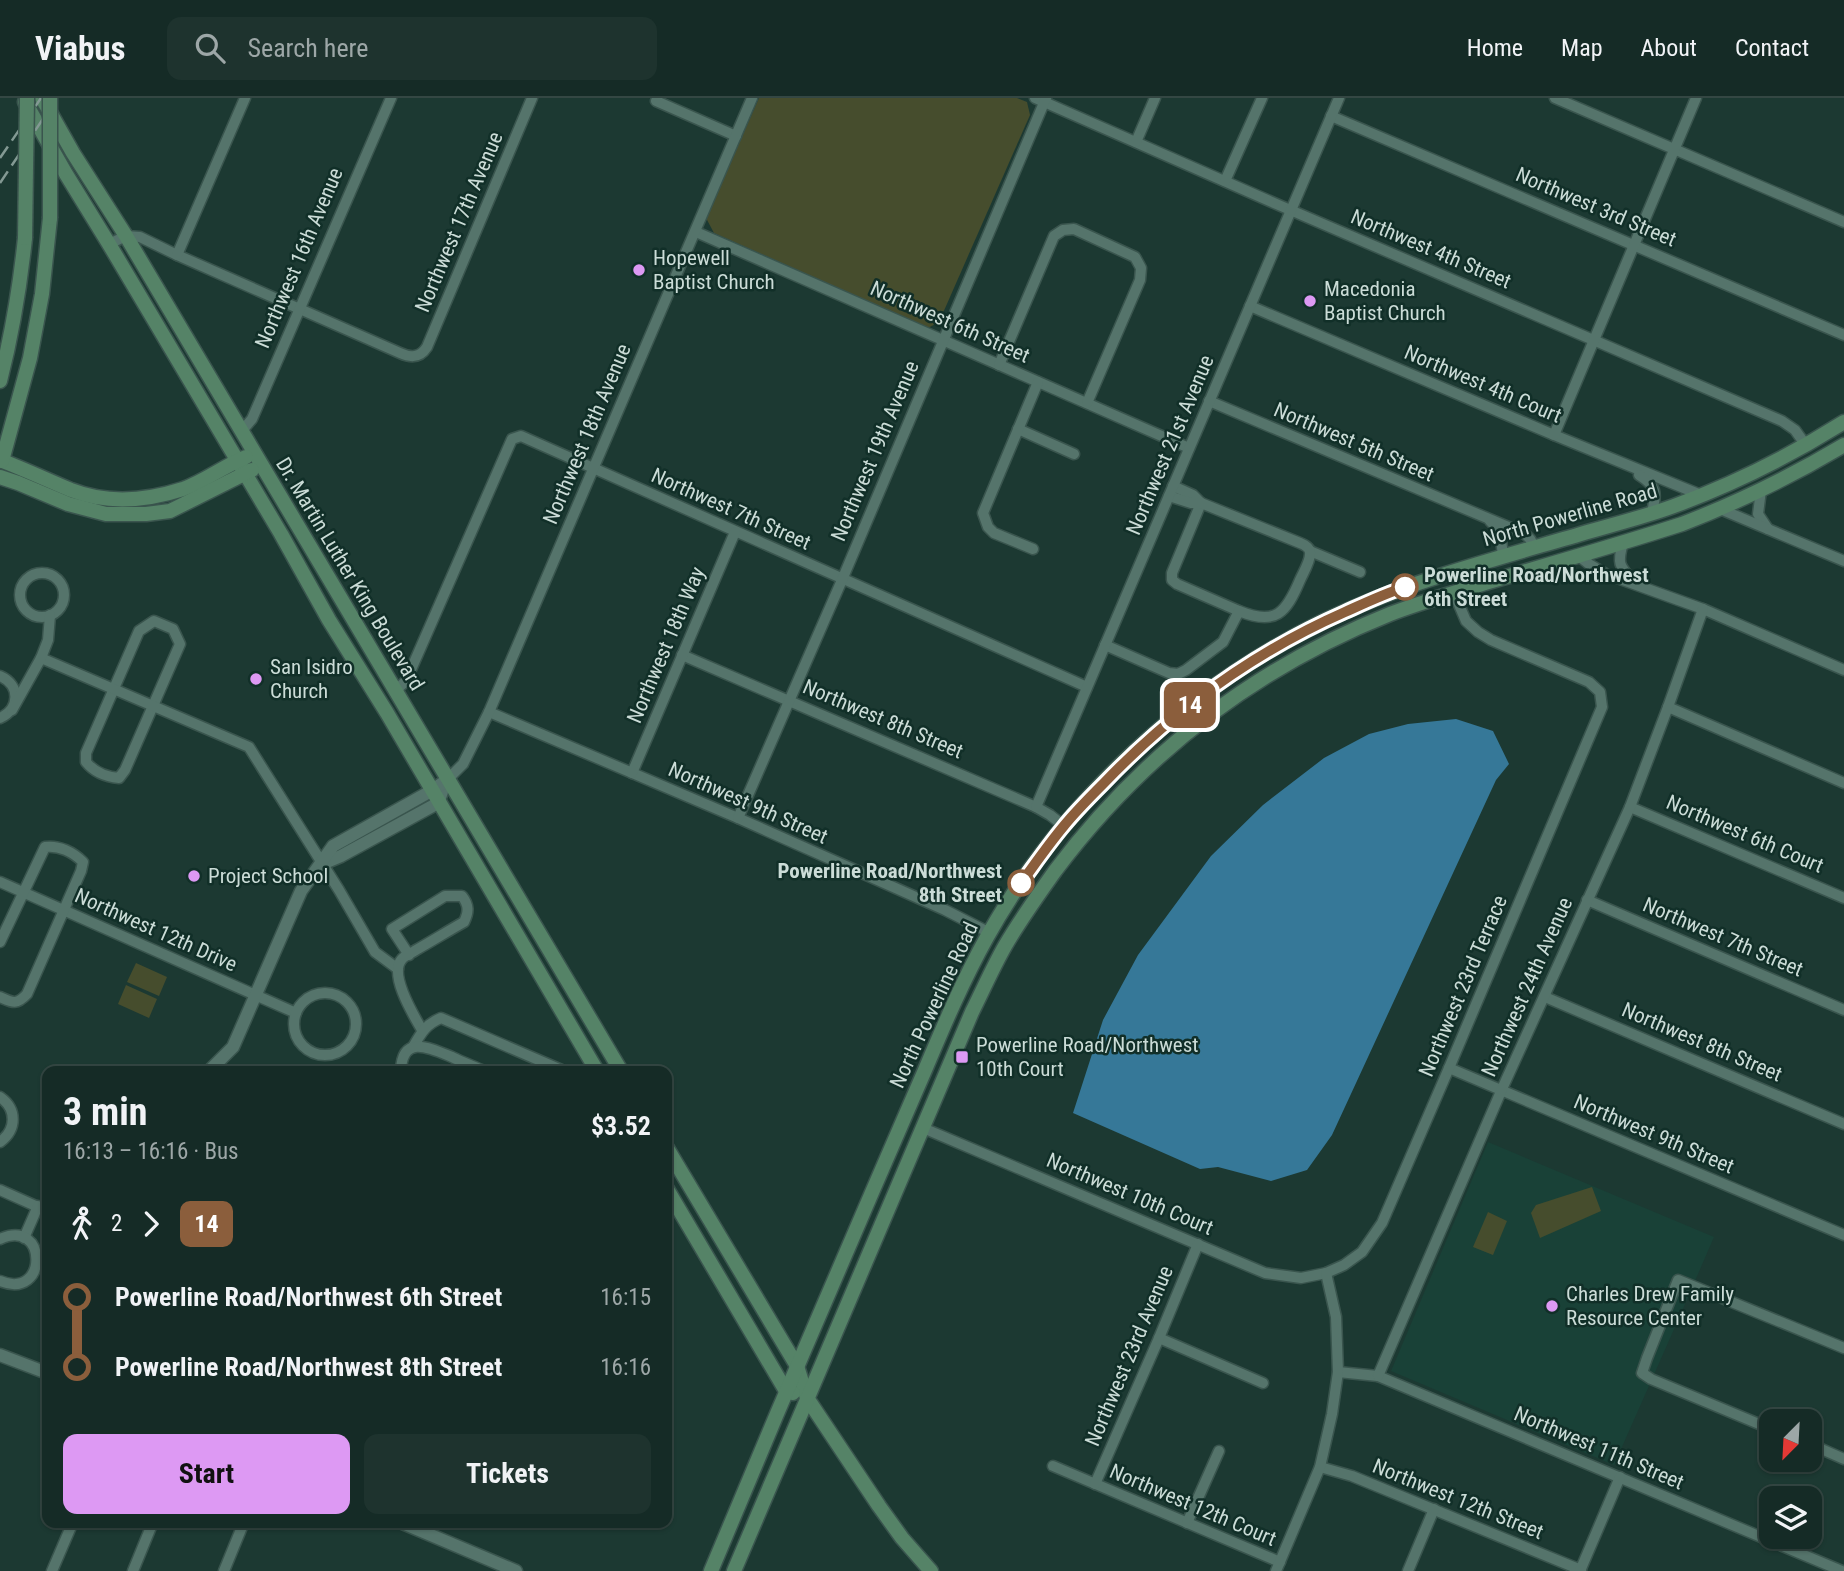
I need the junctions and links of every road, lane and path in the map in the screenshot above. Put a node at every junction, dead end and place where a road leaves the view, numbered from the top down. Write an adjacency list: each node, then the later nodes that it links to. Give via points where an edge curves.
1 (25, 98): 24 (main road, Dr. Martin Luther King Boulevard); 33 (main road, bridge, via 25,238)
2 (42, 98): 23 (main road, Dr. Martin Luther King Boulevard)
3 (50, 98): 48 (main road, bridge, via 50,218 42,294)
4 (245, 98): 26 (street)
5 (391, 98): 28 (street, Northwest 16th Avenue)
6 (532, 98): 28 (street, Northwest 17th Avenue, via 423,353 409,357)
7 (752, 98): 16 (street, Northwest 18th Avenue)
8 (1155, 98): 17 (street)
9 (1262, 98): 19 (street)
10 (1339, 98): 15 (street, Northwest 21st Avenue)
11 (1555, 98): 18 (street)
12 (1696, 98): 18 (street)
13 (1042, 99): 17 (street, Northwest 4th Street); 30 (street, Northwest 19th Avenue)
14 (656, 101): 16 (street)
15 (1331, 116): 20 (street, Northwest 21st Avenue); 25 (street, Northwest 3rd Street)
16 (736, 136): 22 (street, Northwest 18th Avenue)
17 (1136, 142): 19 (street, Northwest 4th Street)
18 (1675, 149): 21 (street); 25 (street)
19 (1225, 181): 20 (street, Northwest 4th Street)
20 (1291, 210): 27 (street, Northwest 21st Avenue); 31 (street, Northwest 4th Street)
21 (1844, 222)
22 (696, 232): 30 (street, Northwest 6th Street); 50 (street, Northwest 18th Avenue)
23 (126, 236): 24 (street); 26 (street, via 140,237); 40 (main road, Dr. Martin Luther King Boulevard)
24 (109, 244): 38 (main road, Dr. Martin Luther King Boulevard)
25 (1635, 245): 29 (street, Northwest 3rd Street); 31 (street)
26 (177, 255): 28 (street)
27 (1250, 306): 35 (street, Northwest 21st Avenue); 41 (street, Northwest 4th Court)
28 (300, 310): 40 (street, Northwest 16th Avenue, via 252,419)
29 (1844, 335)
30 (943, 340): 32 (street, Northwest 6th Street); 73 (street, Northwest 19th Avenue)
31 (1593, 340): 41 (street); 42 (street, Northwest 4th Street, via 1782,421)
32 (999, 365): 34 (street, Northwest 6th Street); 36 (street, via 1054,236 1074,229 1135,257 1141,268 1140,280)
33 (0, 381)
34 (1038, 382): 36 (street, Northwest 6th Street); 39 (street)
35 (1209, 401): 44 (street, Northwest 21st Avenue); 60 (street, Northwest 5th Street)
36 (1087, 403): 44 (street, Northwest 6th Street)
37 (1844, 422): 42 (main road, North Powerline Road)
38 (219, 429): 40 (main road); 47 (main road, Dr. Martin Luther King Boulevard)
39 (1018, 429): 45 (street); 66 (street, via 983,513 994,533)
40 (241, 432): 46 (main road, Dr. Martin Luther King Boulevard)
41 (1554, 435): 49 (street, Northwest 4th Court)
42 (1805, 444): 53 (main road); 56 (main road, North Powerline Road)
43 (1844, 445): 53 (main road, North Powerline Road)
44 (1189, 448): 55 (street, Northwest 21st Avenue)
45 (1074, 454)
46 (257, 459): 47 (main road); 51 (main road); 89 (main road, Dr. Martin Luther King Boulevard)
47 (237, 461): 48 (main road, via 184,488 144,499 108,499 73,491); 51 (main road, Dr. Martin Luther King Boulevard)
48 (1, 463)
49 (1629, 466): 56 (street, Northwest 4th Court); 59 (street, via 1655,490)
50 (593, 469): 63 (street, Northwest 7th Street); 89 (street, Northwest 7th Street, via 521,436 512,439 406,681); 95 (street, Northwest 18th Avenue)
51 (245, 475): 52 (main road, via 170,510 146,514 107,514); 100 (main road, Dr. Martin Luther King Boulevard)
52 (0, 477)
53 (1783, 480): 54 (main road, North Powerline Road)
54 (1761, 490): 58 (main road, North Powerline Road); 62 (street, via 1758,514)
55 (1171, 491): 57 (street, via 1193,495); 79 (street, Northwest 21st Avenue)
56 (1701, 495): 59 (main road, North Powerline Road)
57 (1202, 503): 67 (street, via 1300,542); 77 (street, via 1172,580)
58 (1720, 509): 62 (street); 64 (main road, North Powerline Road)
59 (1651, 513): 61 (main road, North Powerline Road)
60 (1485, 517): 65 (street, Northwest 5th Street, via 1525,534); 68 (street, via 1500,531)
61 (1602, 528): 65 (main road, North Powerline Road); 69 (main road)
62 (1768, 529): 70 (street)
63 (735, 532): 73 (street, Northwest 7th Street); 81 (street, Northwest 18th Way)
64 (1623, 543): 69 (main road, North Powerline Road); 74 (street, via 1622,570)
65 (1535, 548): 68 (main road, North Powerline Road); 72 (main road)
66 (1033, 549)
67 (1310, 551): 71 (street); 77 (street, via 1286,608 1263,619)
68 (1503, 556): 80 (main road, North Powerline Road, via 1388,593)
69 (1579, 556): 72 (main road, North Powerline Road); 74 (street, via 1606,574)
70 (1844, 561)
71 (1360, 572)
72 (1512, 575): 75 (main road, North Powerline Road)
73 (842, 580): 87 (street, Northwest 7th Street); 91 (street, Northwest 19th Avenue)
74 (1635, 583): 76 (street)
75 (1454, 593): 86 (main road, North Powerline Road, via 1336,637); 131 (street, Northwest 23rd Terrace, via 1466,621 1478,632 1589,682 1600,692 1602,707)
76 (1703, 609): 84 (street); 93 (street, Northwest 24th Avenue)
77 (1239, 611): 79 (street, via 1223,642 1178,674)
78 (50, 615): 78 (street, via 63,598 60,584 49,575 34,575 20,589 22,604 36,616); 82 (street)
79 (1105, 645): 87 (street, Northwest 21st Avenue)
80 (1270, 651): 83 (main road, North Powerline Road); 86 (main road, via 1261,666)
81 (682, 655): 91 (street, Northwest 8th Street); 97 (street, Northwest 18th Way)
82 (41, 657): 88 (street); 94 (street)
83 (1246, 666): 90 (main road); 103 (main road, North Powerline Road, via 1169,721)
84 (1844, 670)
85 (0, 676): 94 (street, via 15,690)
86 (1260, 680): 90 (main road, North Powerline Road)
87 (1087, 687): 101 (street, Northwest 21st Avenue)
88 (113, 690): 92 (street); 92 (street, via 139,631 154,621 173,629 180,645); 92 (street, via 86,753 91,768 110,778 119,778 125,770)
89 (395, 691): 98 (main road, Dr. Martin Luther King Boulevard)
90 (1236, 695): 106 (main road, North Powerline Road, via 1141,772)
91 (790, 700): 101 (street, Northwest 8th Street); 104 (street, Northwest 19th Avenue)
92 (155, 706): 108 (street, via 249,747)
93 (1668, 707): 99 (street); 102 (street, Northwest 24th Avenue)
94 (12, 710): 96 (street)
95 (489, 712): 97 (street, Northwest 9th Street); 98 (street, Northwest 18th Avenue, via 463,764)
96 (0, 718)
97 (632, 773): 104 (street, Northwest 9th Street)
98 (447, 779): 100 (street); 130 (main road, Dr. Martin Luther King Boulevard)
99 (1844, 783)
100 (435, 797): 108 (street); 129 (main road, Dr. Martin Luther King Boulevard)
101 (1037, 807): 105 (street, Northwest 8th Street)
102 (1630, 807): 111 (street, Northwest 6th Court); 112 (street, Northwest 24th Avenue)
103 (1079, 809): 105 (main road, North Powerline Road); 106 (main road)
104 (738, 818): 114 (street, Northwest 9th Street)
105 (1063, 826): 107 (main road, via 1068,841); 114 (main road, North Powerline Road)
106 (1078, 841): 107 (main road, North Powerline Road)
107 (1062, 863): 136 (main road, North Powerline Road, via 1005,945)
108 (321, 864): 117 (street, via 375,952); 118 (street, via 301,891)
109 (0, 882): 110 (street, Northwest 12th Drive)
110 (22, 892): 113 (street, Northwest 12th Drive); 113 (street, via 45,847 75,855 83,862); 115 (street)
111 (1844, 898)
112 (1587, 900): 120 (street, Northwest 24th Avenue); 121 (street, Northwest 7th Street)
113 (64, 911): 118 (street, Northwest 12th Drive); 119 (street, via 27,994 12,1002)
114 (990, 933): 132 (main road, North Powerline Road)
115 (0, 942)
116 (408, 955): 116 (street, via 393,929 445,896 462,896 468,908 464,922); 117 (street)
117 (398, 969): 123 (street, via 407,1004)
118 (255, 996): 122 (street, Northwest 12th Drive); 125 (street, via 233,1046)
119 (0, 997)
120 (1545, 997): 133 (street, Northwest 24th Avenue); 135 (street, Northwest 8th Street)
121 (1844, 1010)
122 (296, 1013): 122 (street, via 300,1041 315,1053 334,1054 355,1034 349,1004 331,993 310,997)
123 (422, 1030): 124 (street); 128 (street, via 441,1018)
124 (413, 1047): 126 (street, via 404,1055); 127 (street, via 426,1046)
125 (214, 1066)
126 (402, 1066)
127 (472, 1066)
128 (541, 1066)
129 (594, 1066)
130 (618, 1066)
131 (1449, 1068): 133 (street, Northwest 9th Street); 147 (street, Northwest 23rd Terrace, via 1382,1223 1362,1252)
132 (922, 1076): 136 (main road); 152 (main road, North Powerline Road)
133 (1502, 1089): 143 (street, Northwest 9th Street); 155 (street, Northwest 24th Avenue)
134 (0, 1097): 137 (street, via 14,1120)
135 (1844, 1124)
136 (923, 1128): 146 (street, Northwest 10th Court); 158 (main road, North Powerline Road)
137 (0, 1142)
138 (672, 1156): 152 (main road)
139 (0, 1190): 141 (street)
140 (672, 1197): 157 (main road)
141 (42, 1208)
142 (42, 1210): 144 (street)
143 (1844, 1235)
144 (24, 1238): 145 (street, via 10,1235); 148 (street, via 37,1253 35,1270 24,1282)
145 (0, 1239)
146 (1198, 1244): 147 (street, Northwest 10th Court, via 1265,1273 1301,1278); 149 (street, Northwest 23rd Avenue)
147 (1326, 1273): 154 (street, via 1336,1317)
148 (0, 1281)
149 (1159, 1338): 156 (street); 166 (street, Northwest 23rd Avenue)
150 (1844, 1348): 159 (street, via 1678,1280 1642,1373)
151 (0, 1355): 153 (street)
152 (796, 1366): 157 (main road, North Powerline Road); 158 (main road)
153 (42, 1371)
154 (1338, 1372): 155 (street, Northwest 11th Street); 164 (street)
155 (1378, 1376): 165 (street, Northwest 11th Street)
156 (1262, 1383)
157 (786, 1391): 158 (main road); 178 (main road, North Powerline Road)
158 (807, 1398): 179 (main road, North Powerline Road); 180 (main road, via 878,1506)
159 (1759, 1424)
160 (1822, 1449): 162 (street)
161 (1219, 1451): 168 (street)
162 (1844, 1459)
163 (1053, 1466): 166 (street, Northwest 12th Court)
164 (1320, 1467): 167 (street, Northwest 12th Street); 173 (street)
165 (1620, 1477): 182 (street); 183 (street, Northwest 11th Street)
166 (1095, 1484): 168 (street, Northwest 12th Court)
167 (1434, 1509): 181 (street); 182 (street, Northwest 12th Street)
168 (1187, 1523): 173 (street, Northwest 12th Court)
169 (70, 1528): 174 (street)
170 (151, 1528): 175 (street)
171 (242, 1528): 176 (street)
172 (414, 1528): 177 (street)
173 (1278, 1567)
174 (52, 1571)
175 (133, 1571)
176 (224, 1571)
177 (516, 1571)
178 (711, 1571)
179 (734, 1571)
180 (931, 1571)
181 (1408, 1571)
182 (1580, 1571)
183 (1842, 1571)

